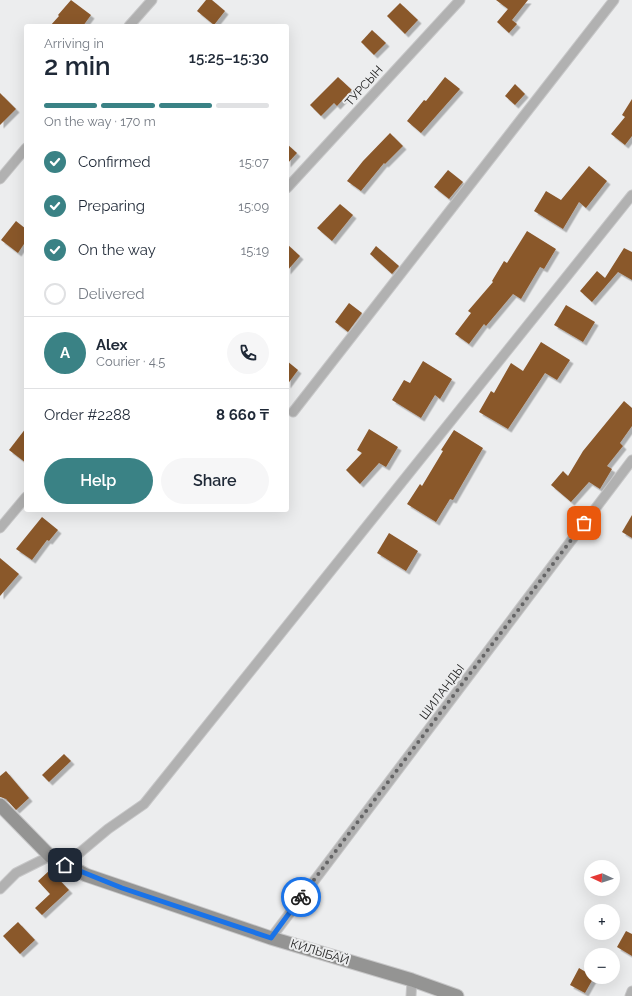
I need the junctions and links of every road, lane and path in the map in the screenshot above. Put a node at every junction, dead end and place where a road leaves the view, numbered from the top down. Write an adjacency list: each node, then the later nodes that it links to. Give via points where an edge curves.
1 (152, 0): 4 (street)
2 (460, 0): 7 (street, ТУРСЫН)
3 (614, 0): 9 (street)
4 (131, 24)
5 (24, 150): 6 (street)
6 (0, 179)
7 (289, 186)
8 (632, 195): 15 (street, via 144,804 108,829)
9 (293, 412)
10 (632, 460): 17 (street, ШИЛАНДЫ)
11 (24, 499): 12 (street)
12 (0, 528)
13 (0, 805): 14 (street, КИЛЫБАЙ)
14 (50, 856): 15 (street, КИЛЫБАЙ); 16 (street, via 16,873)
15 (65, 865): 17 (street, КИЛЫБАЙ, via 122,888)
16 (0, 889)
17 (271, 938): 18 (street, КИЛЫБАЙ)
18 (412, 980): 20 (street); 21 (street, КИЛЫБАЙ)
19 (632, 991): 22 (street)
20 (411, 996)
21 (457, 996)
22 (630, 996)

